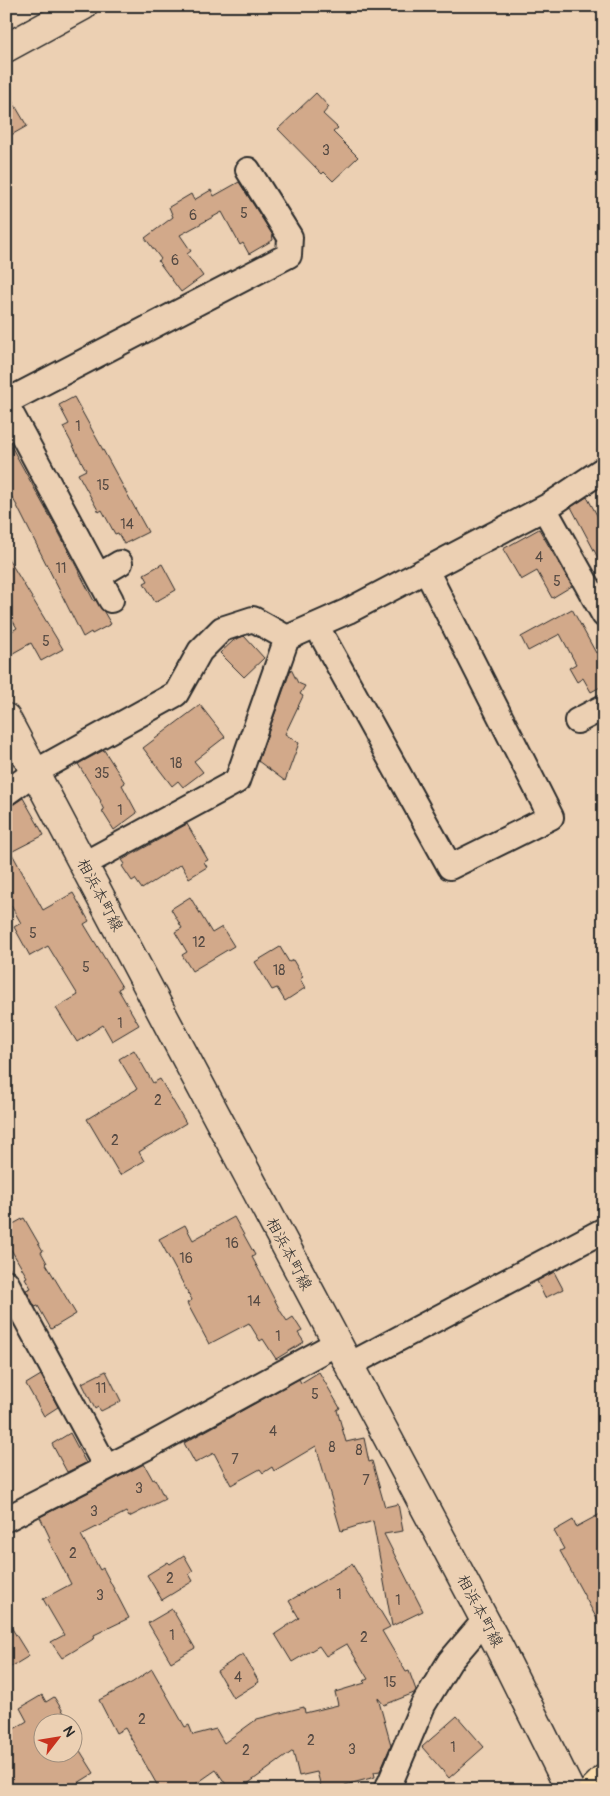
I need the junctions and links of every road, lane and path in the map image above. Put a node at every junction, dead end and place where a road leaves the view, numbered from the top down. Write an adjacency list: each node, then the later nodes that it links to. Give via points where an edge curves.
1 (83, 6): 2 (main road)
2 (6, 48)
3 (248, 170): 4 (street, via 290,237 289,255)
4 (6, 403): 9 (street)
5 (604, 469): 6 (street)
6 (544, 508): 8 (street); 11 (street)
7 (120, 563): 9 (street)
8 (426, 570): 12 (street); 12 (street, via 551,818 450,868)
9 (98, 576): 10 (street)
10 (112, 600)
11 (604, 615)
12 (316, 625): 13 (street)
13 (287, 638): 17 (street, via 253,619 222,629 200,651 176,694); 19 (street, via 236,781)
14 (604, 707): 16 (street)
15 (6, 718): 17 (main road, 相浜本町線)
16 (577, 721)
17 (35, 772): 18 (street); 19 (main road, 相浜本町線)
18 (6, 793)
19 (84, 864): 22 (main road, 相浜本町線)
20 (604, 1230): 22 (street)
21 (6, 1282): 23 (street)
22 (343, 1354): 23 (street); 25 (main road, 相浜本町線)
23 (106, 1467): 24 (street)
24 (6, 1519)
25 (485, 1620): 27 (street, via 450,1661 423,1705); 28 (main road, 相浜本町線)
26 (604, 1779): 29 (highway)
27 (386, 1790)
28 (570, 1790)
29 (593, 1790)

